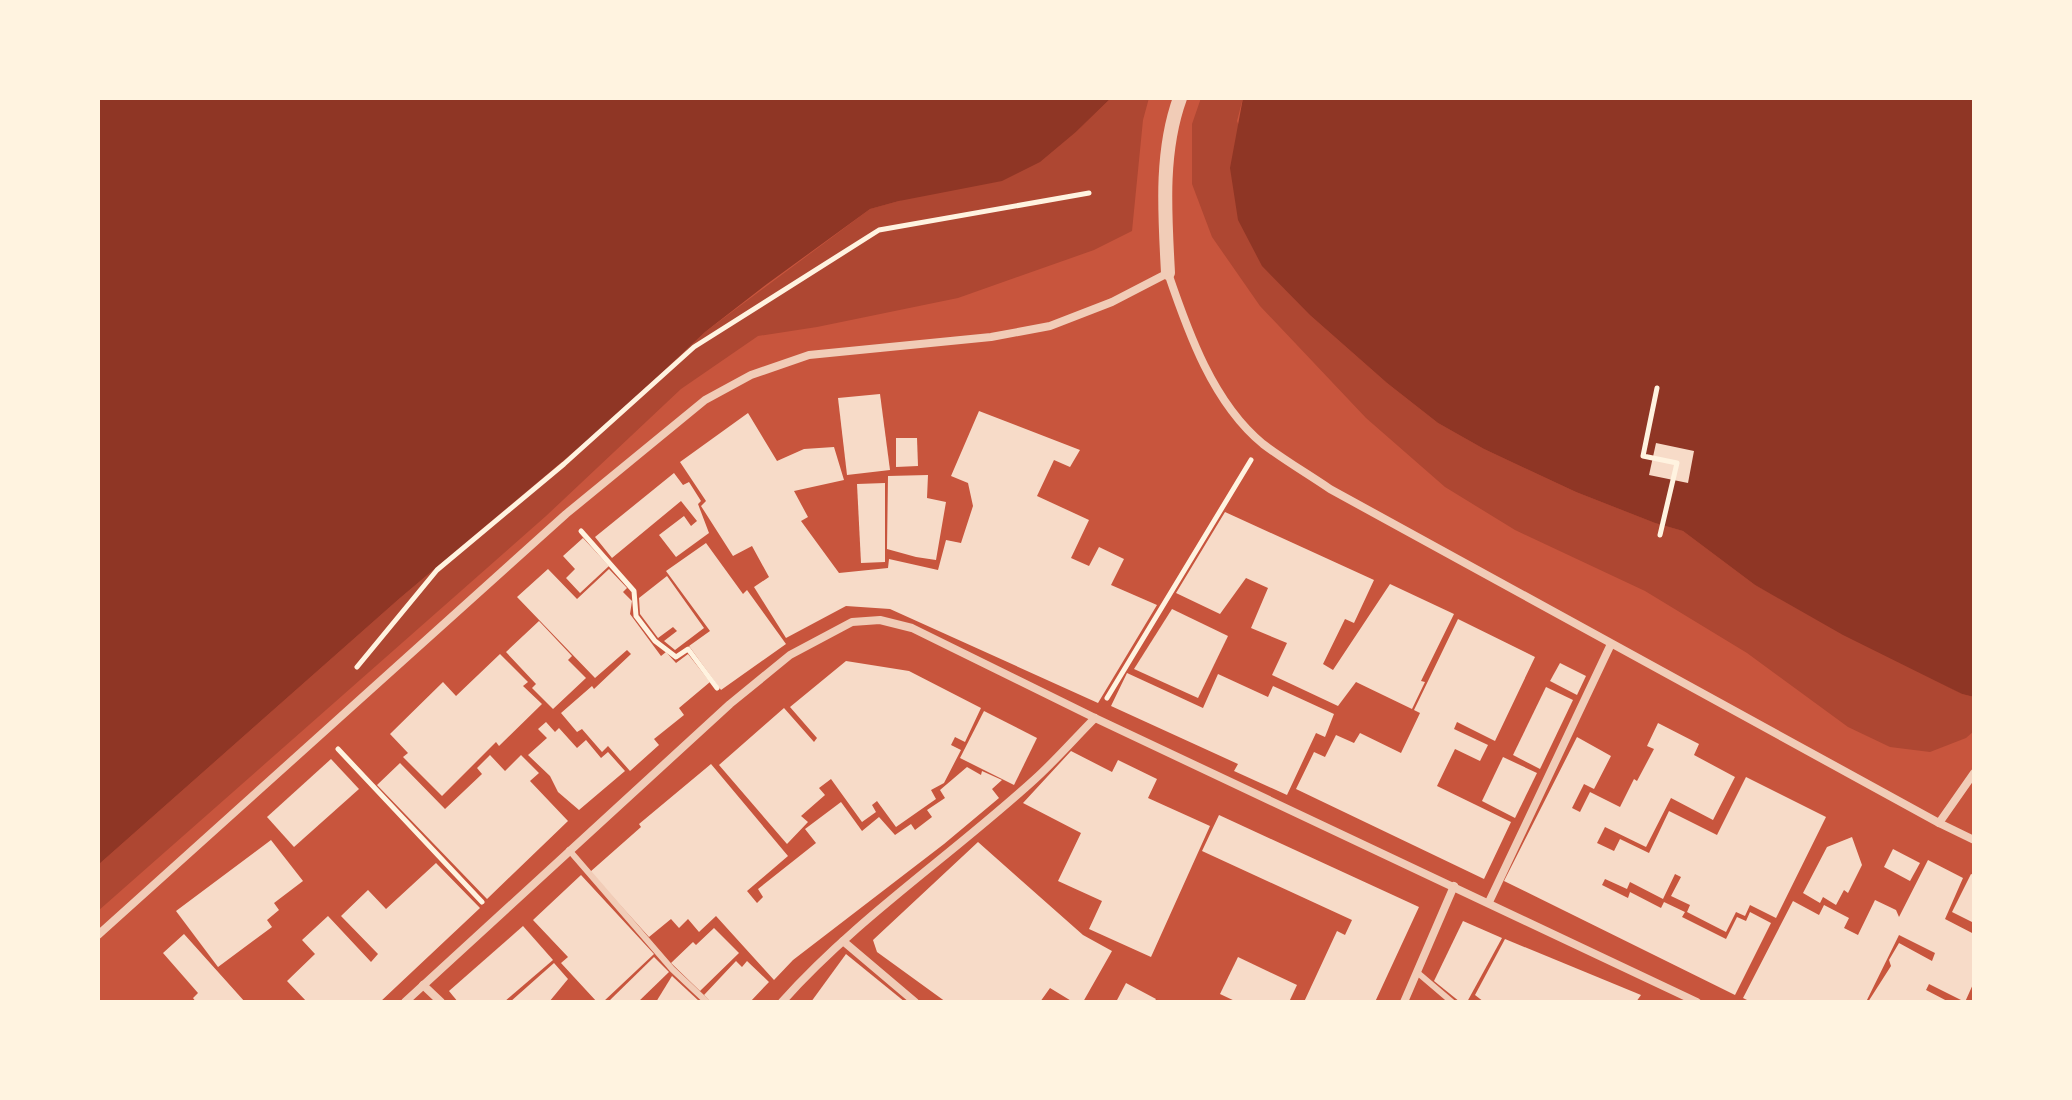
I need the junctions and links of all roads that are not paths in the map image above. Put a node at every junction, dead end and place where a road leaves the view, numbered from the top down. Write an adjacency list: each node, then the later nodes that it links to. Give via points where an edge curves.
1 (1180, 98): 2 (street, via 1166,169)
2 (1168, 273): 3 (street, via 1217,391 1261,442 1330,489); 11 (street, via 1050,326 809,355 751,375 705,400 566,514)
3 (1611, 644): 6 (street); 10 (street)
4 (1095, 718): 8 (street, via 912,628 880,620 852,622 790,655); 9 (street); 12 (street, via 1036,778)
5 (1974, 773): 6 (street)
6 (1939, 823): 7 (street)
7 (1974, 840)
8 (569, 850): 14 (street); 17 (lane)
9 (1454, 886): 10 (street); 13 (street)
10 (1489, 902): 22 (street)
11 (98, 935)
12 (843, 941): 18 (street); 19 (street)
13 (1418, 973): 20 (street); 21 (lane)
14 (423, 985): 15 (street); 16 (street)
15 (405, 1002)
16 (441, 1002)
17 (707, 1002)
18 (782, 1002)
19 (915, 1002)
20 (1404, 1002)
21 (1452, 1002)
22 (1697, 1002)

